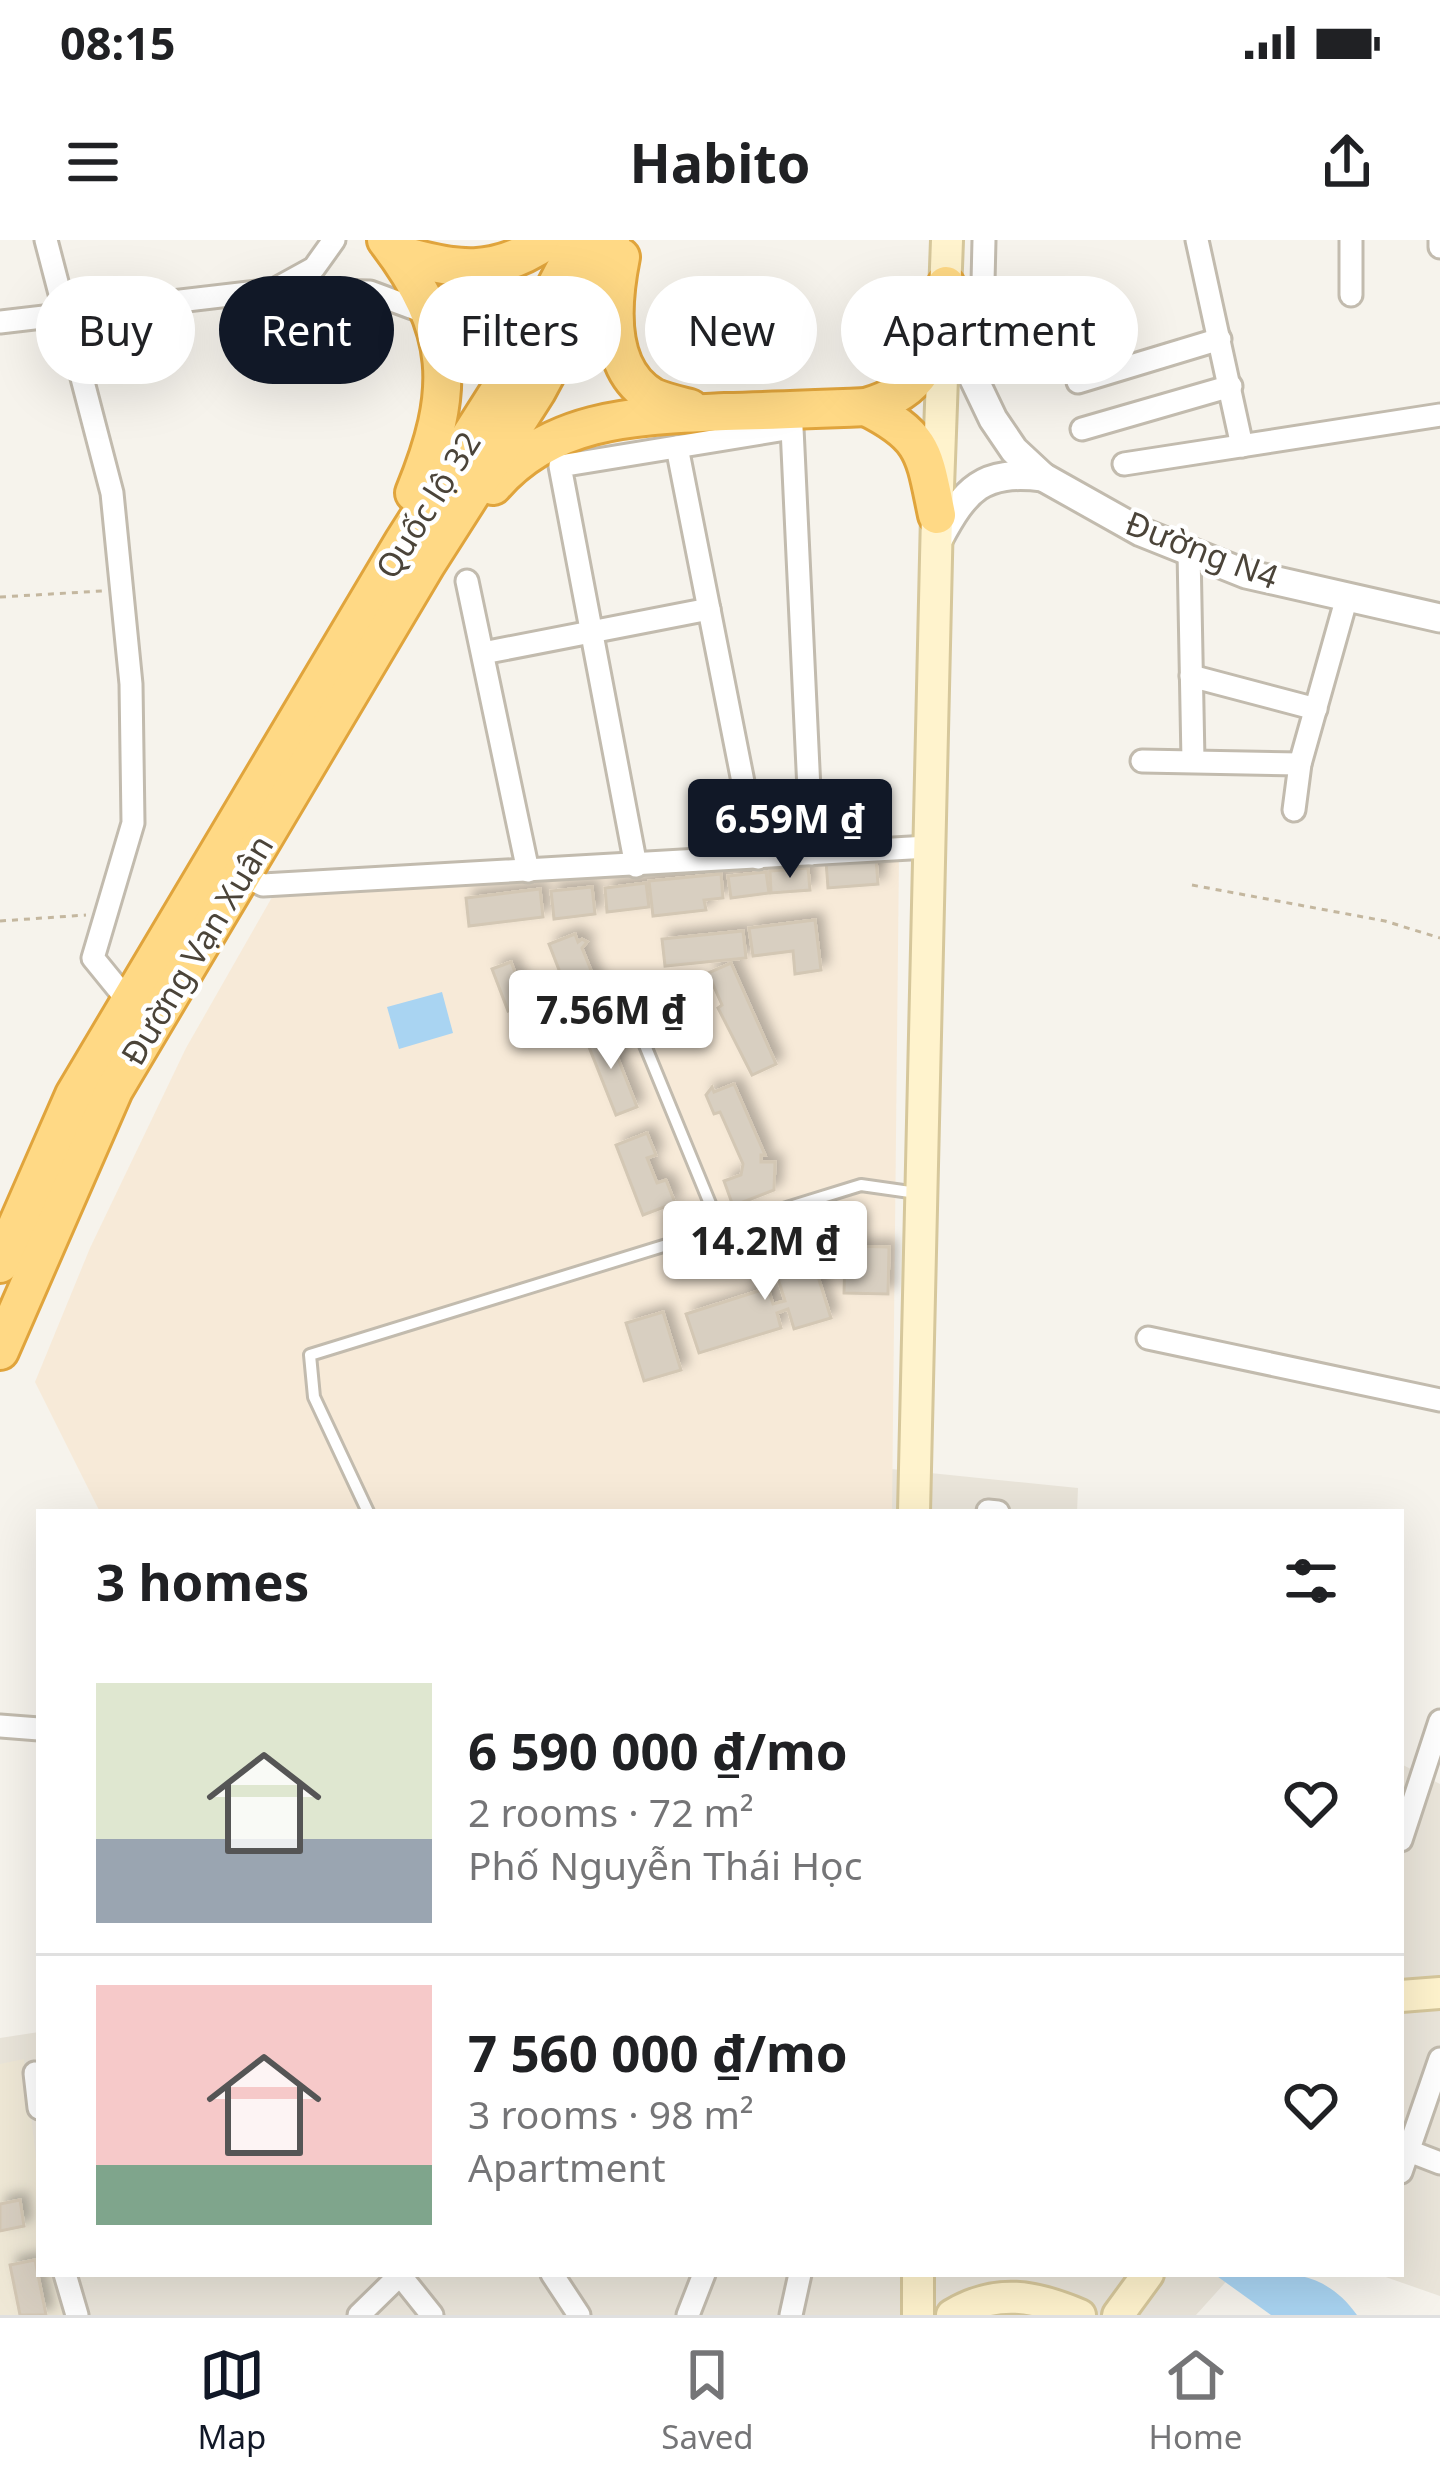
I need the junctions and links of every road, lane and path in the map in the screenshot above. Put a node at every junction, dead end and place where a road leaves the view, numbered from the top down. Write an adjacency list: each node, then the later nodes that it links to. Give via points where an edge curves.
1 (46, 240): 12 (street)
2 (334, 240): 13 (street)
3 (548, 240): 11 (highway, via 487,269 425,262)
4 (580, 240): 46 (highway, Quốc lộ 32, via 508,375)
5 (611, 240): 38 (highway, Quốc lộ 32, via 537,391)
6 (625, 240): 29 (highway, via 612,319 625,365 651,396)
7 (947, 240): 14 (main road)
8 (984, 240): 15 (street)
9 (1197, 240): 20 (street)
10 (1351, 240): 17 (street)
11 (391, 246): 16 (highway)
12 (55, 276)
13 (299, 276)
14 (946, 276)
15 (983, 276)
16 (418, 291)
17 (1352, 295)
18 (36, 318): 19 (street)
19 (0, 322)
20 (1220, 338): 21 (street); 27 (street)
21 (1138, 363)
22 (83, 384): 40 (street, via 112,493)
23 (441, 384): 46 (highway, via 434,444)
24 (912, 384): 28 (highway)
25 (942, 384): 36 (main road)
26 (977, 384): 35 (street, via 1014,450)
27 (1231, 386): 31 (street); 32 (street)
28 (866, 407): 29 (highway); 36 (highway, via 915,440)
29 (704, 413): 38 (highway, via 642,414 555,436 512,464)
30 (1440, 415): 32 (street)
31 (1082, 429)
32 (1242, 446): 34 (street)
33 (677, 447): 43 (street); 45 (street, via 560,466); 55 (street, via 792,428)
34 (1124, 464)
35 (1043, 477): 36 (street, via 1010,473 976,485); 37 (street, Đường N4)
36 (936, 530): 54 (main road)
37 (1189, 551): 42 (street, Đường N4, via 1246,574); 48 (street)
38 (426, 565): 59 (highway, Đường Vạn Xuân)
39 (467, 581): 47 (street)
40 (122, 589): 41 (path); 61 (street, via 133,823)
41 (0, 597)
42 (1347, 597): 44 (street, Đường N4); 49 (street)
43 (710, 609): 45 (street); 56 (street)
44 (1440, 617)
45 (592, 632): 47 (street); 57 (street)
46 (343, 643): 65 (highway, Đường Vạn Xuân)
47 (482, 653): 58 (street)
48 (1191, 676): 49 (street); 50 (street)
49 (1316, 709): 52 (street)
50 (1192, 760): 51 (street); 52 (street)
51 (1142, 761)
52 (1300, 764): 53 (street)
53 (1294, 810)
54 (928, 847): 55 (street); 66 (main road)
55 (812, 854): 56 (street)
56 (758, 858): 57 (street)
57 (636, 866): 58 (street)
58 (529, 871): 59 (street, via 263,885)
59 (242, 875): 70 (highway, Đường Vạn Xuân, via 114,1090)
60 (1192, 885): 63 (path)
61 (106, 914): 62 (path); 65 (street, via 93,958)
62 (0, 921)
63 (1440, 938)
64 (626, 999): 67 (lane)
65 (128, 1001): 68 (highway, Đường Vạn Xuân, via 74,1095)
66 (920, 1194): 67 (lane, via 861,1185); 73 (main road)
67 (720, 1228): 72 (lane, via 310,1354 314,1397)
68 (0, 1264)
69 (1148, 1338): 71 (street)
70 (0, 1351)
71 (1440, 1400)
72 (367, 1509)
73 (914, 1509)
74 (1440, 1721): 77 (street)
75 (0, 1726): 76 (street)
76 (36, 1729)
77 (1404, 1831)
78 (1440, 1993): 79 (main road)
79 (1404, 1996)
80 (1440, 2059): 83 (street)
81 (35, 2073): 82 (street)
82 (36, 2082)
83 (1405, 2161): 84 (street)
84 (1440, 2163)
85 (66, 2277): 94 (street)
86 (398, 2277): 95 (street)
87 (403, 2277): 96 (street)
88 (554, 2277): 97 (street)
89 (703, 2277): 98 (street)
90 (799, 2277): 99 (street)
91 (918, 2277): 93 (main road)
92 (1146, 2277): 102 (main road)
93 (912, 2313)
94 (77, 2315)
95 (359, 2315)
96 (432, 2315)
97 (579, 2315)
98 (688, 2315)
99 (791, 2315)
100 (952, 2315): 101 (main road, via 974,2302 1037,2297)
101 (1080, 2315)
102 (1118, 2315)

